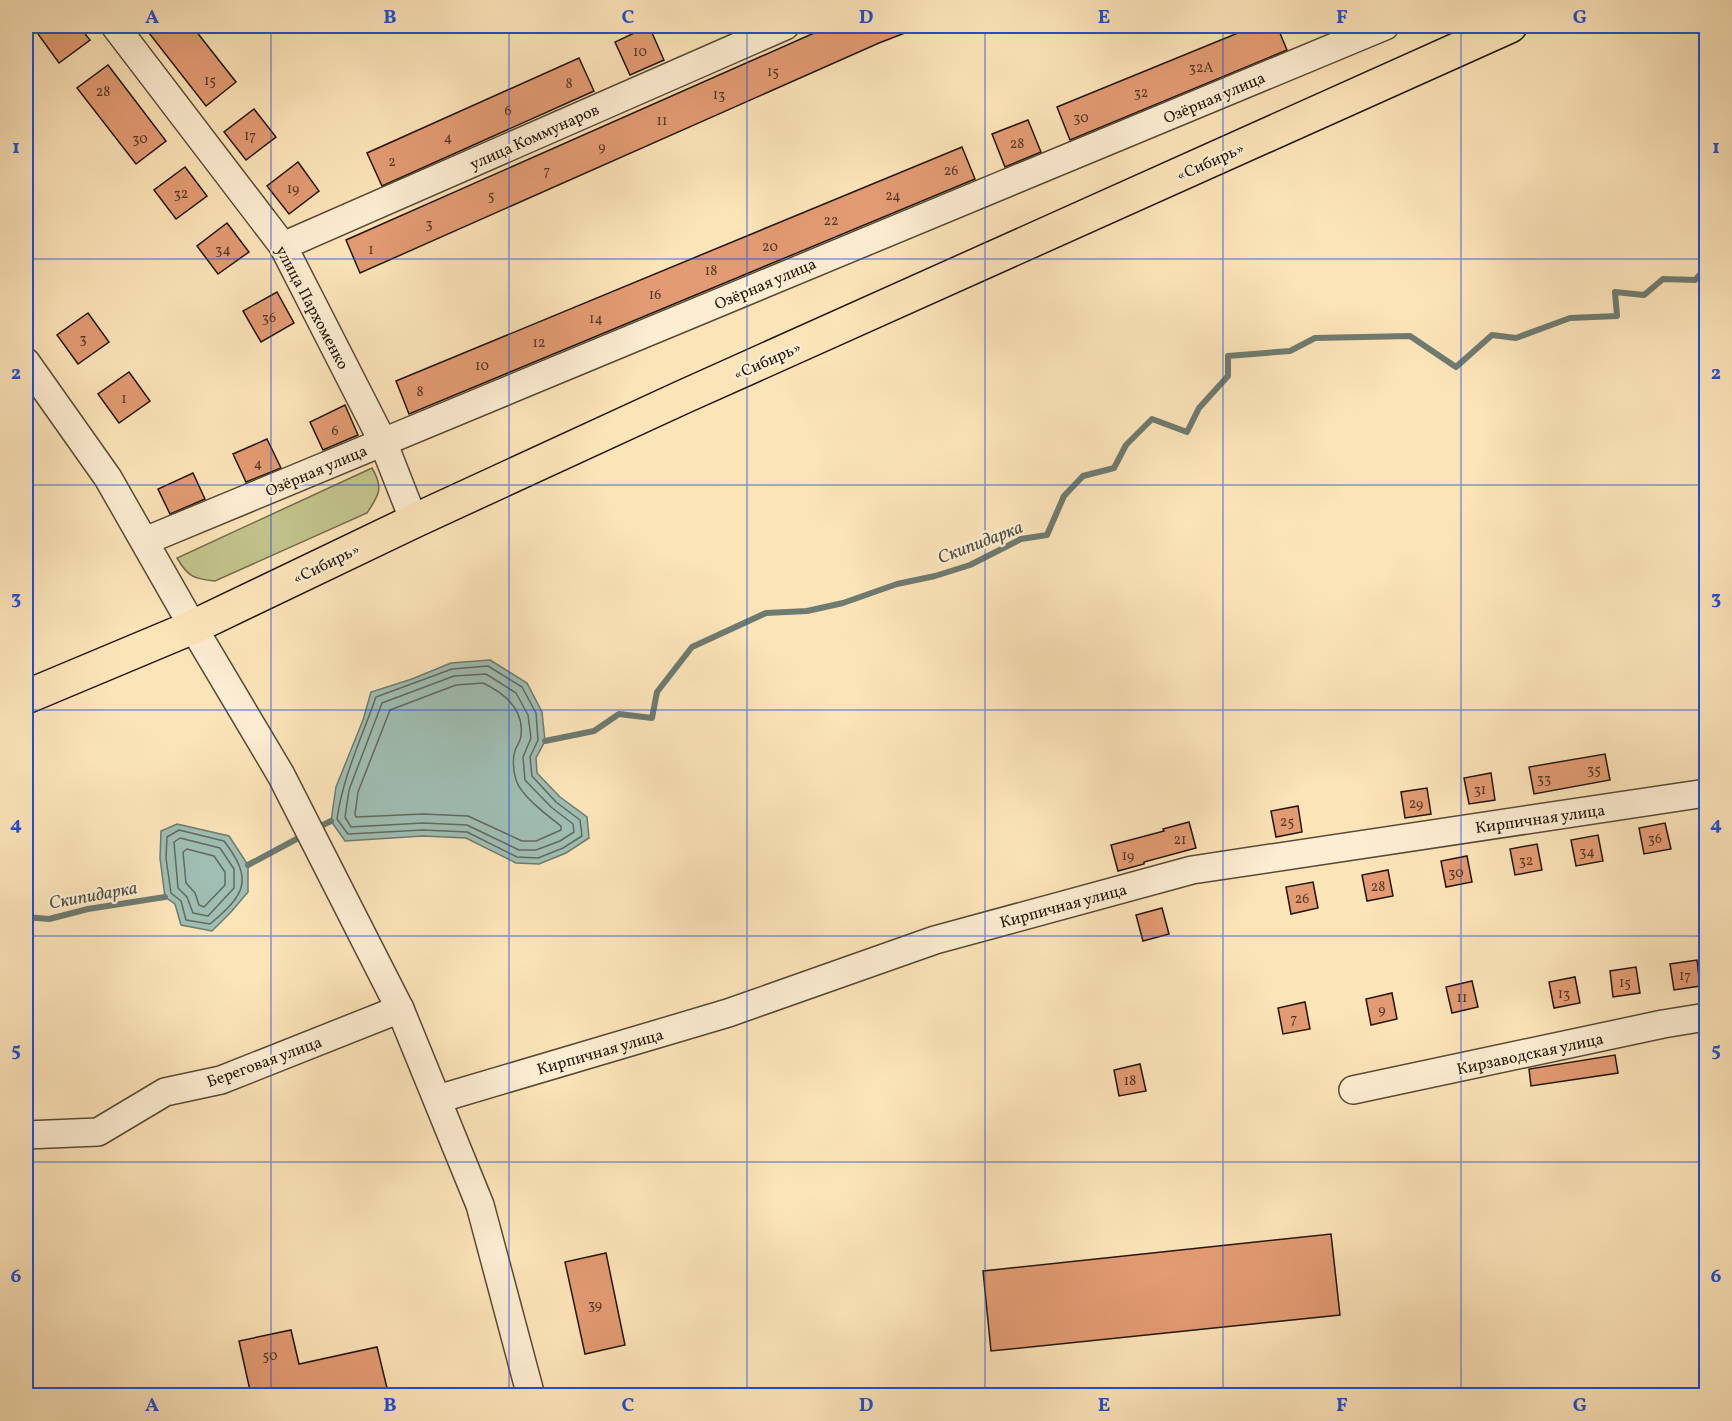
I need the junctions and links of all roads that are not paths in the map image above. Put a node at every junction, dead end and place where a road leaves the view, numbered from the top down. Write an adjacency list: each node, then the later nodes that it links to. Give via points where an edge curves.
1 (115, 26): 5 (street, улица Пархоменко)
2 (785, 26): 5 (street, улица Коммунаров)
3 (1385, 26): 7 (street, Озёрная улица)
4 (1510, 26): 8 (main road, «Сибирь»)
5 (283, 246): 7 (street, улица Пархоменко)
6 (26, 362): 9 (street, via 108,478)
7 (383, 442): 8 (street, улица Пархоменко); 9 (street, Озёрная улица)
8 (414, 521): 10 (main road, «Сибирь»)
9 (146, 541): 10 (street)
10 (193, 627): 11 (main road, «Сибирь»); 13 (street, via 281,775)
11 (26, 697)
12 (1707, 793): 16 (street, Кирпичная улица, via 1192,870 935,940 728,1013)
13 (400, 1009): 16 (street); 17 (street, Береговая улица, via 221,1080 165,1092 98,1132)
14 (1707, 1017): 15 (street, Кирзаводская улица)
15 (1353, 1090)
16 (438, 1099): 18 (street, via 480,1205)
17 (26, 1135)
18 (531, 1395)

